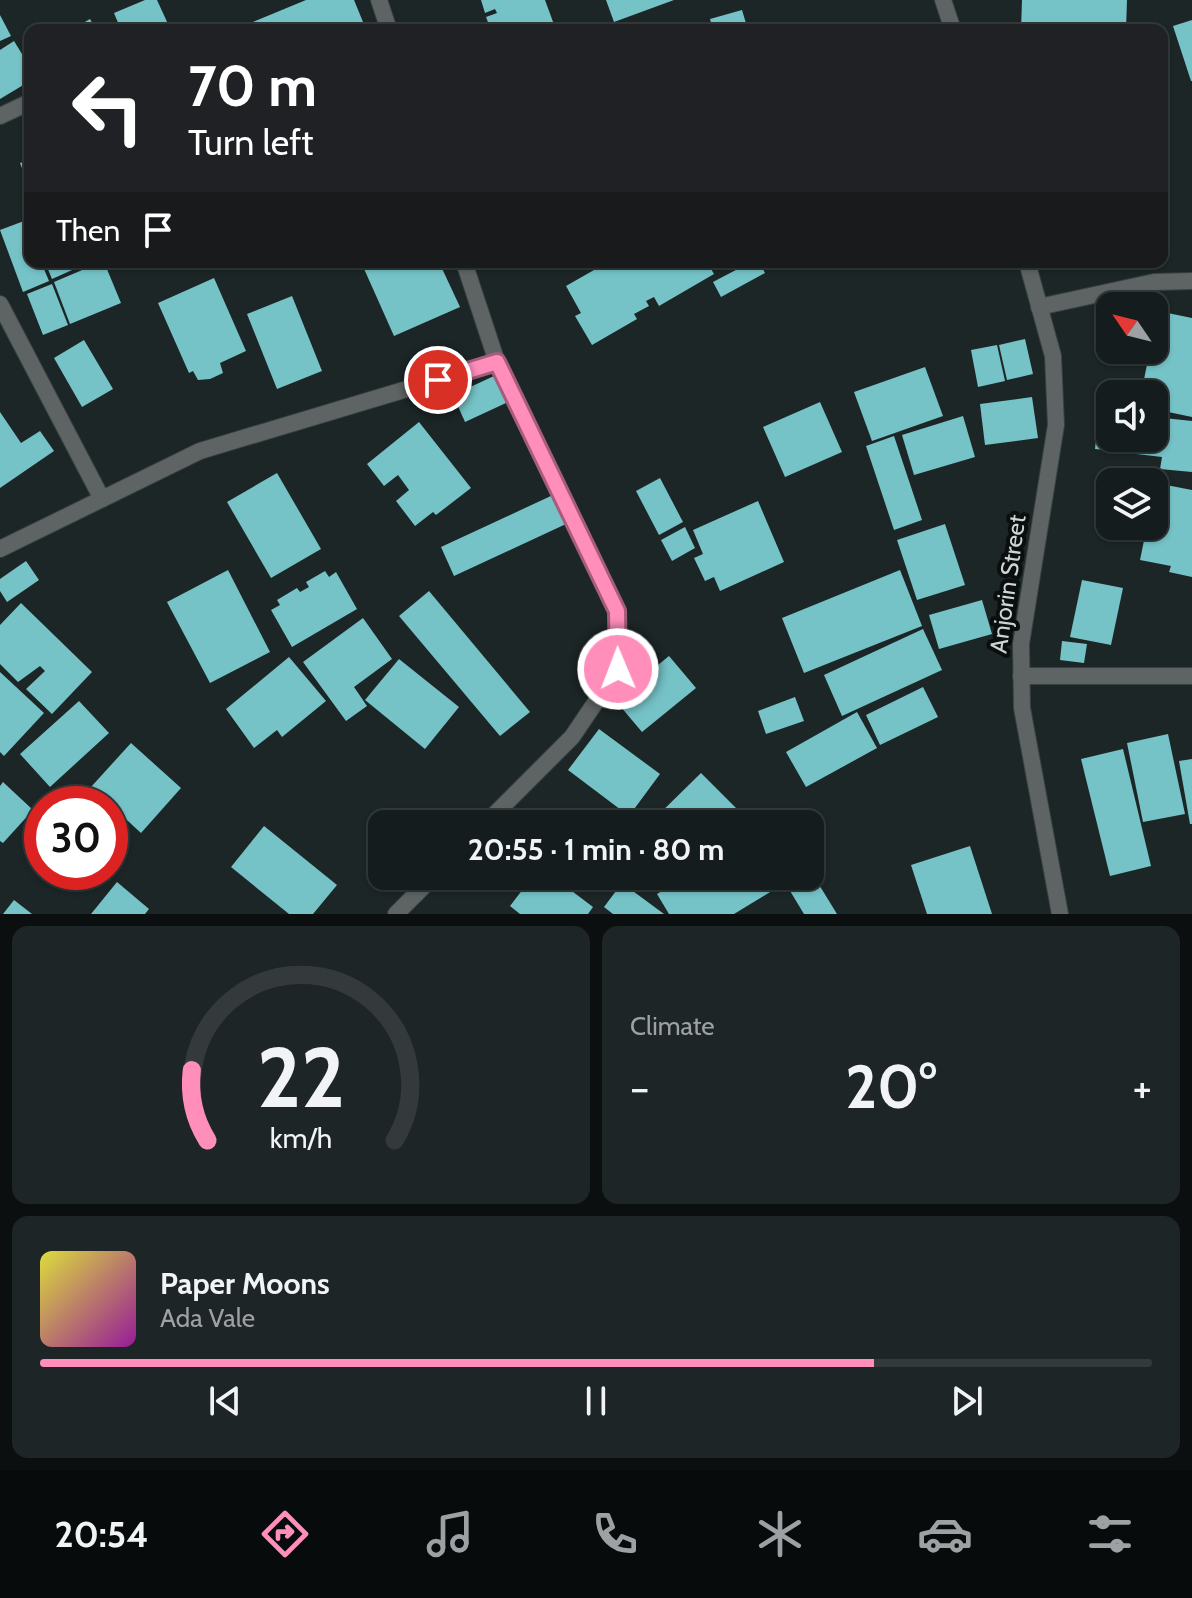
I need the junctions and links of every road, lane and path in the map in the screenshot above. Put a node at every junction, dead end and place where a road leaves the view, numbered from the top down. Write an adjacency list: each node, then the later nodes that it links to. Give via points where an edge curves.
1 (379, 0): 3 (street)
2 (943, 0): 4 (street)
3 (387, 24)
4 (951, 24)
5 (24, 105): 6 (street)
6 (0, 116)
7 (466, 268): 12 (street)
8 (1029, 268): 11 (street, Anjorin Street)
9 (1192, 281): 11 (street, via 1154,282)
10 (0, 304): 13 (street)
11 (1039, 307): 15 (street, Anjorin Street, via 1053,356 1056,425 1021,644)
12 (497, 362): 13 (street, via 200,451); 17 (street, via 617,611 618,669 572,737)
13 (102, 499): 14 (street)
14 (0, 549)
15 (1021, 676): 16 (street); 20 (street, Anjorin Street, via 1022,708)
16 (1192, 676)
17 (499, 810)
18 (420, 890): 19 (street)
19 (397, 914)
20 (1060, 914)

